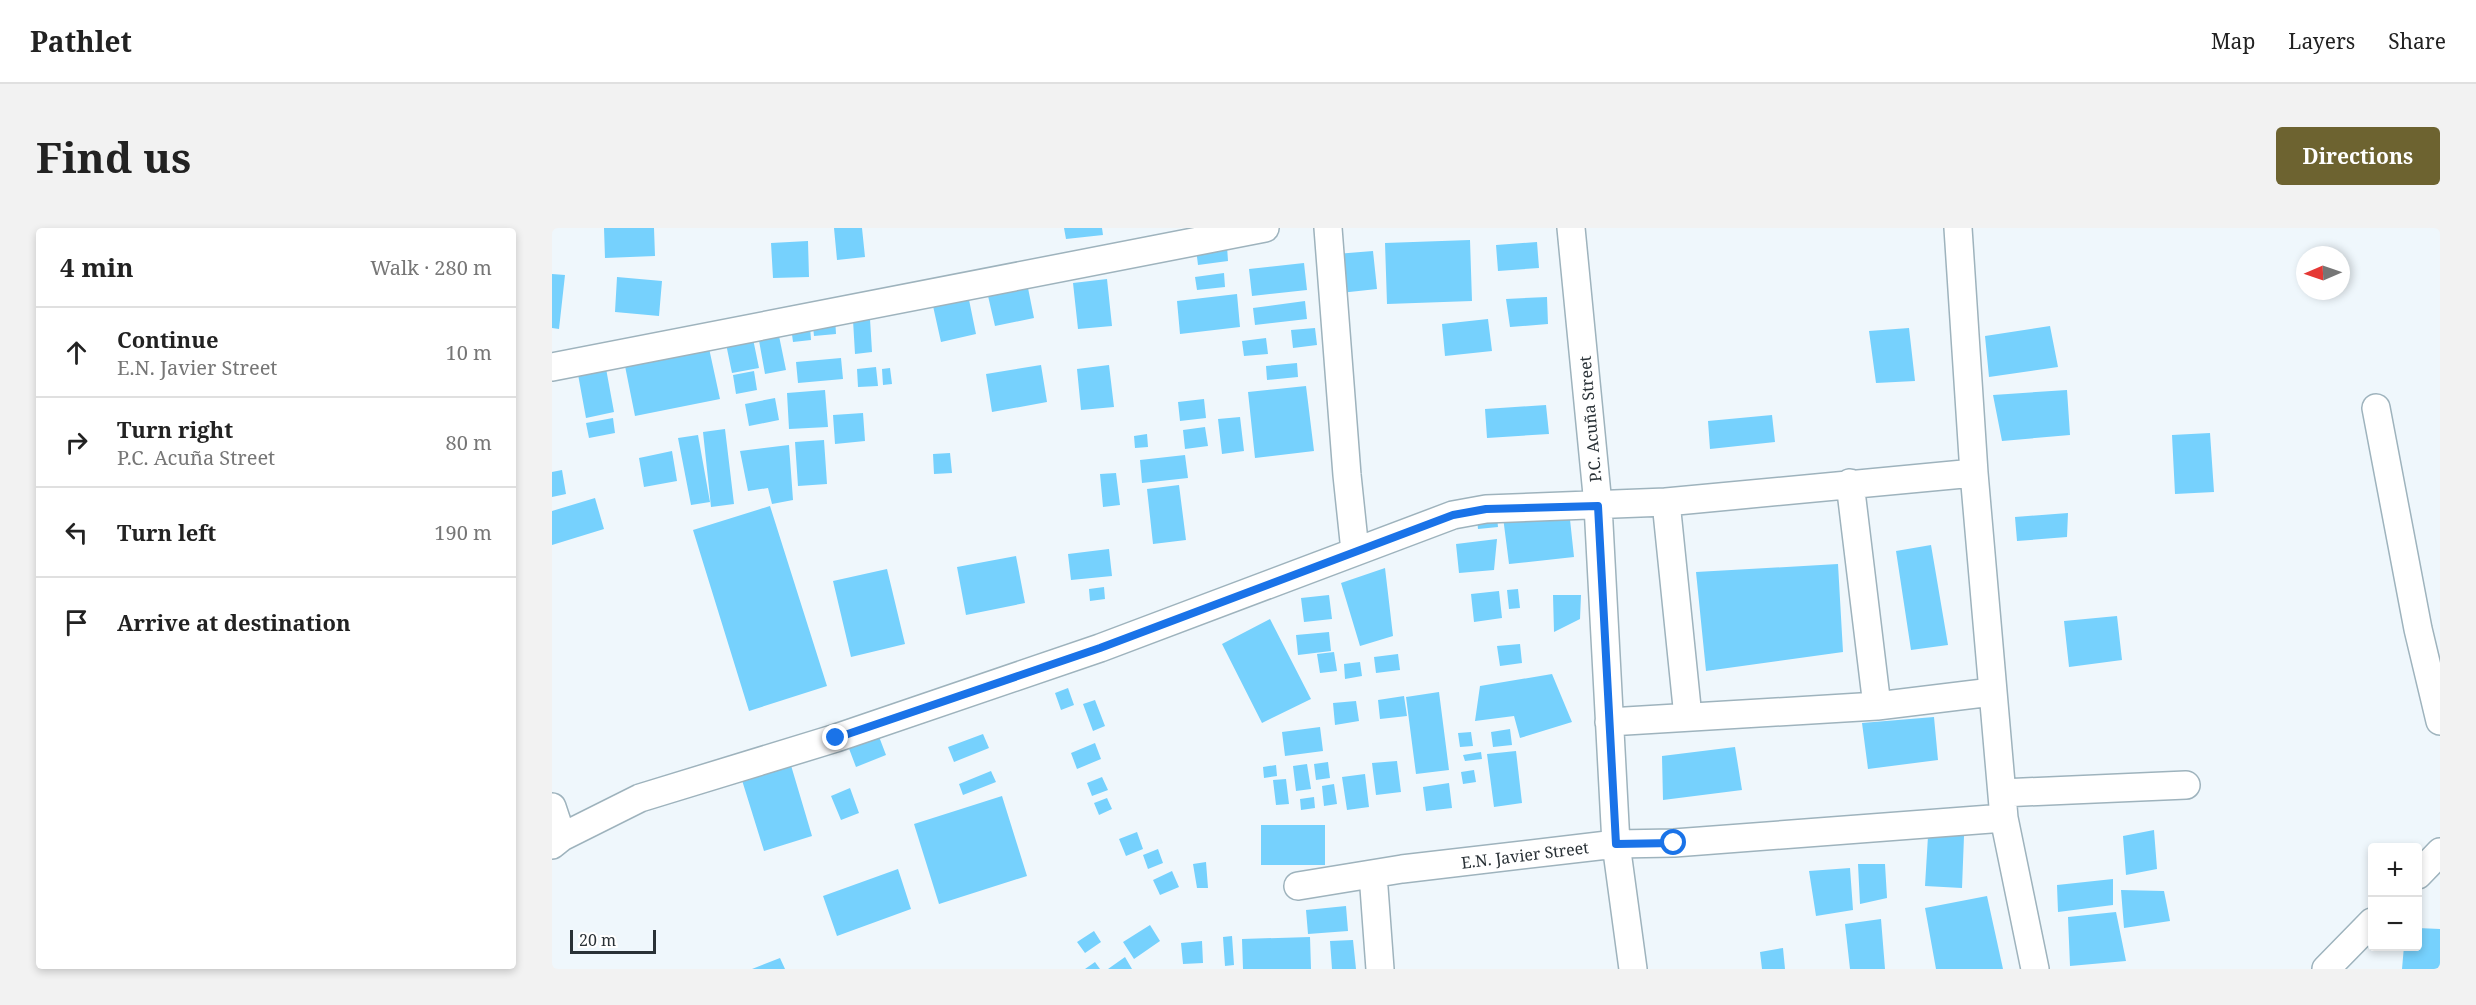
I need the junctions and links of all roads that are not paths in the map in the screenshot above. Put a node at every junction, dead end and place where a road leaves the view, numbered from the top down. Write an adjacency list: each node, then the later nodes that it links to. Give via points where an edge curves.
1 (1265, 228): 5 (street)
2 (1328, 228): 11 (street)
3 (1571, 228): 10 (street, P.C. Acuña Street)
4 (1958, 228): 7 (street)
5 (552, 367)
6 (2376, 408): 15 (street, via 2418,629)
7 (1974, 472): 8 (street); 12 (street)
8 (1850, 483): 9 (street); 13 (street)
9 (1666, 502): 10 (street); 14 (street)
10 (1598, 506): 11 (street, via 1486,509 1453,515); 16 (street, P.C. Acuña Street)
11 (1355, 551): 20 (street, via 1100,648 836,738 640,798)
12 (1992, 692): 13 (street); 18 (street)
13 (1877, 706): 14 (street)
14 (1688, 717): 16 (street)
15 (2440, 721)
16 (1609, 722): 21 (street, P.C. Acuña Street)
17 (2186, 785): 18 (street, E.N. Javier Street)
18 (2003, 806): 21 (street, E.N. Javier Street, via 1674,843); 29 (street)
19 (552, 807): 20 (street)
20 (557, 841)
21 (1616, 844): 24 (street, E.N. Javier Street); 28 (street, P.C. Acuña Street)
22 (2440, 852): 23 (street)
23 (2422, 871)
24 (1373, 874): 25 (street, E.N. Javier Street); 27 (street)
25 (1298, 886)
26 (2368, 926): 30 (street)
27 (1380, 969)
28 (1633, 969)
29 (2035, 969)
30 (2326, 969)

